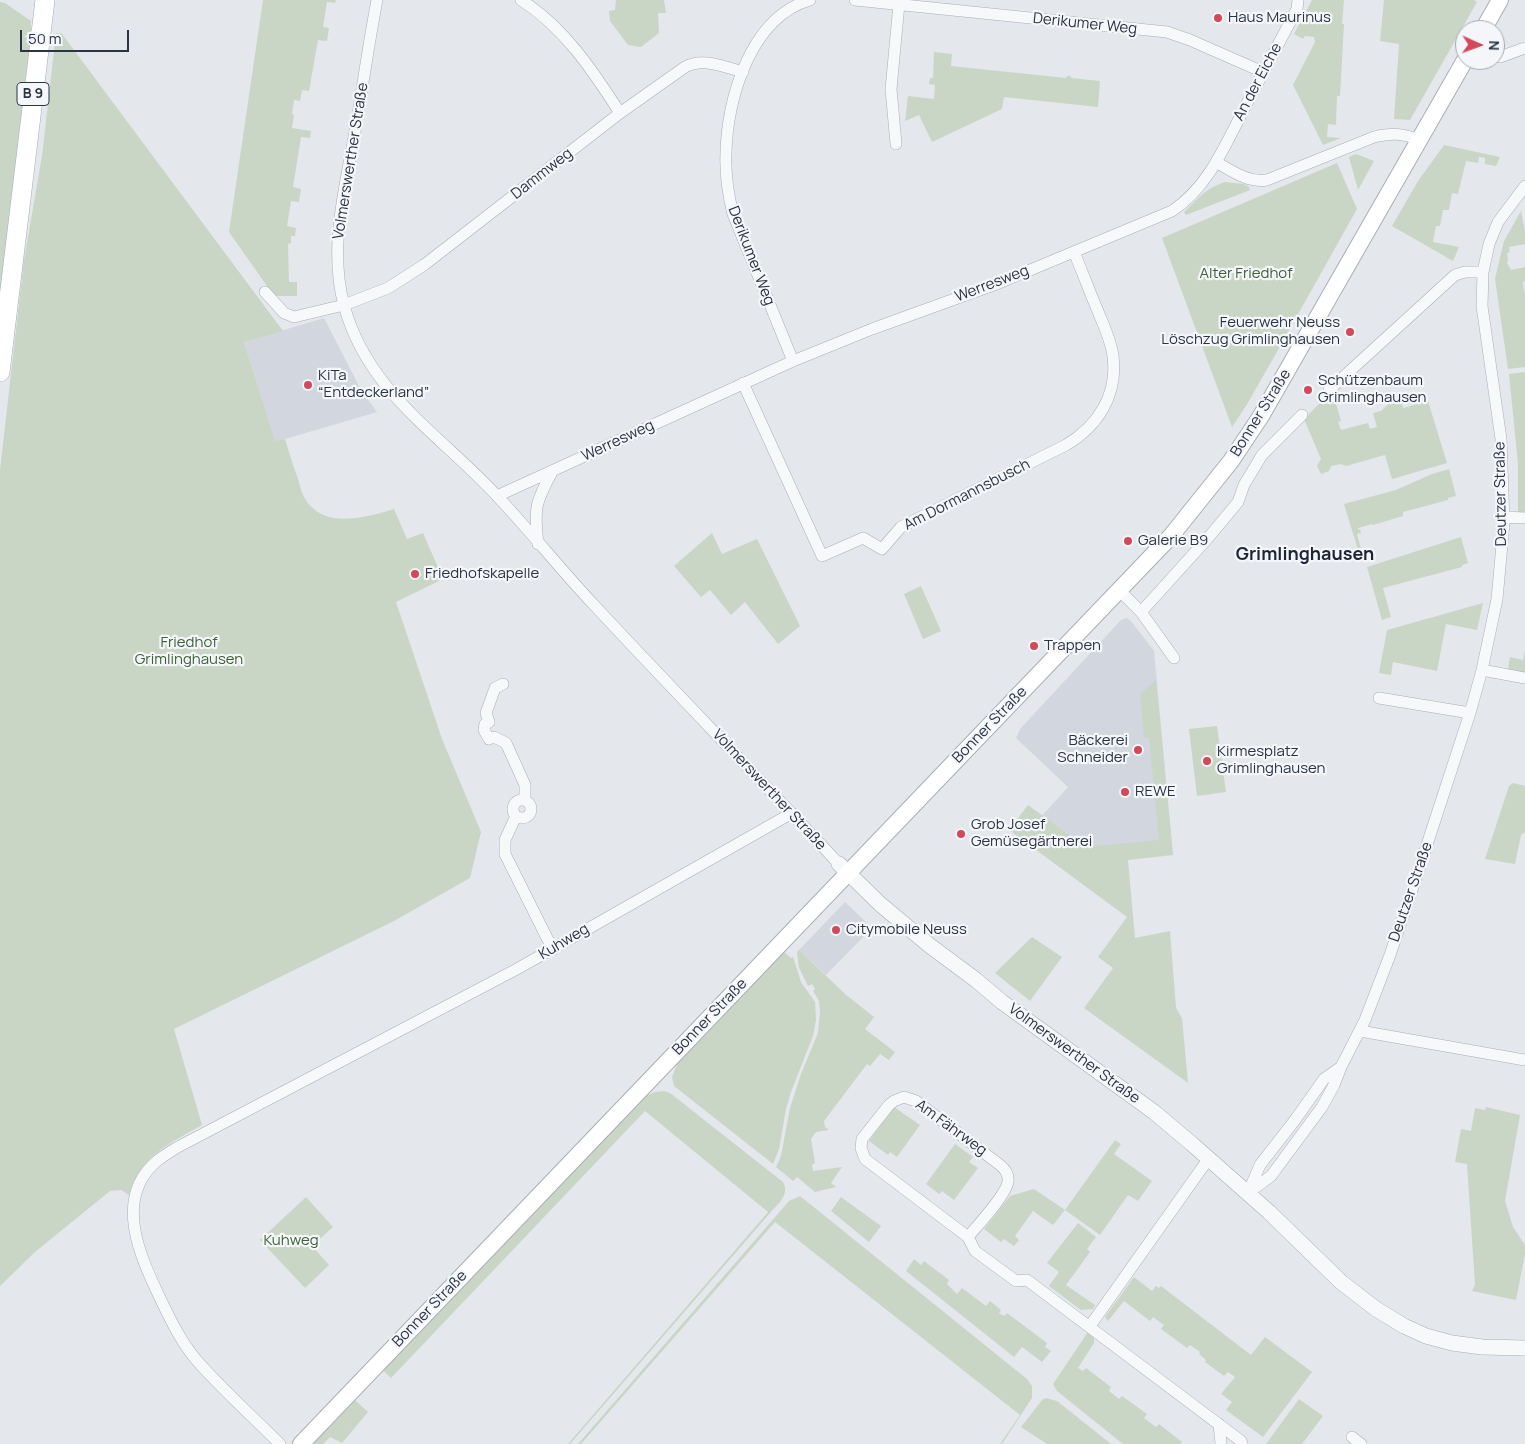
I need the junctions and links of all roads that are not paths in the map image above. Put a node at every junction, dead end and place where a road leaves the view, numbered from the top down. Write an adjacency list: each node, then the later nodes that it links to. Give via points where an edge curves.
1 (45, 0): 25 (main road, B 9)
2 (377, 0): 23 (street, Volmerswerther Straße, via 343,199 338,276)
3 (521, 0): 15 (street, via 579,53)
4 (810, 0): 13 (street, Derikumer Weg, via 798,4 768,26)
5 (855, 0): 8 (street, Derikumer Weg)
6 (1298, 0): 14 (street, An der Eiche, via 1297,9)
7 (1500, 0): 9 (main road)
8 (900, 4): 14 (street, Derikumer Weg, via 1167,32); 17 (street, via 891,89)
9 (1489, 20)
10 (1522, 48): 11 (street)
11 (1505, 55)
12 (1459, 70): 16 (main road, Bonner Straße)
13 (743, 72): 15 (street, Dammweg, via 695,62); 24 (street, Derikumer Weg, via 728,133 726,164 730,202 737,227)
14 (1263, 72): 18 (street, An der Eiche)
15 (620, 113): 23 (street, Dammweg, via 402,280)
16 (1419, 140): 18 (street, via 1405,134 1385,134 1259,181 1249,180); 34 (main road, Bonner Straße, via 1295,359 1232,460 1171,536)
17 (896, 144)
18 (1216, 162): 20 (street, Werresweg, via 1194,193 1172,211)
19 (1525, 186): 21 (street, Deutzer Straße, via 1498,222)
20 (1074, 252): 24 (street, Werresweg); 26 (street, Am Dormannsbusch, via 1113,355 1113,381 1106,406 1099,417 1079,438 900,527 882,549 862,538 822,556)
21 (1483, 272): 27 (street, via 1455,275); 31 (street, Deutzer Straße, via 1482,306 1501,439)
22 (265, 292): 23 (street, Dammweg, via 284,313 294,317)
23 (344, 305): 30 (street, Volmerswerther Straße, via 355,337 375,373 413,416)
24 (793, 361): 26 (street, Werresweg)
25 (0, 372)
26 (743, 383): 29 (street, Werresweg)
27 (1329, 390)
28 (1302, 415): 35 (street, via 1262,455 1238,502)
29 (552, 472): 30 (street, Werresweg); 33 (street, via 536,510)
30 (498, 496): 33 (street, Volmerswerther Straße)
31 (1504, 517): 32 (street); 37 (street, Deutzer Straße, via 1497,599)
32 (1525, 518)
33 (538, 544): 42 (street, Volmerswerther Straße)
34 (1120, 591): 35 (street); 43 (main road, Bonner Straße)
35 (1141, 612): 36 (street)
36 (1174, 658)
37 (1482, 670): 38 (street); 41 (street, Deutzer Straße)
38 (1525, 678)
39 (502, 684): 44 (street, via 495,688 486,713 489,722 484,730 489,740 494,737 506,743 525,785 524,800 513,808 516,816 505,840 505,854)
40 (1379, 698): 41 (street)
41 (1470, 713): 45 (street, Deutzer Straße, via 1390,955)
42 (792, 813): 43 (street, Volmerswerther Straße); 44 (street, Kuhweg)
43 (844, 868): 47 (street, Volmerswerther Straße, via 880,904 929,945 1154,1112); 54 (main road, Bonner Straße)
44 (553, 950): 53 (street, Kuhweg, via 176,1148 157,1161 142,1179 133,1208 138,1247 179,1337 199,1363)
45 (1360, 1031): 46 (street); 48 (street, Deutzer Straße, via 1341,1067 1324,1079 1260,1165)
46 (1525, 1060)
47 (1208, 1158): 48 (street, Volmerswerther Straße); 50 (street)
48 (1248, 1193): 51 (street, Volmerswerther Straße, via 1341,1282 1404,1326 1452,1343)
49 (968, 1237): 49 (street, Am Fährweg, via 1004,1192 1007,1172 916,1101 904,1098 894,1101 862,1139 860,1148 863,1156); 50 (street, Am Fährweg, via 975,1251 1016,1281 1027,1280)
50 (1090, 1326): 52 (street, Am Fährweg)
51 (1525, 1348)
52 (1218, 1424): 55 (street); 56 (street, Am Fährweg)
53 (280, 1444)
54 (301, 1444)
55 (1221, 1444)
56 (1242, 1444)

